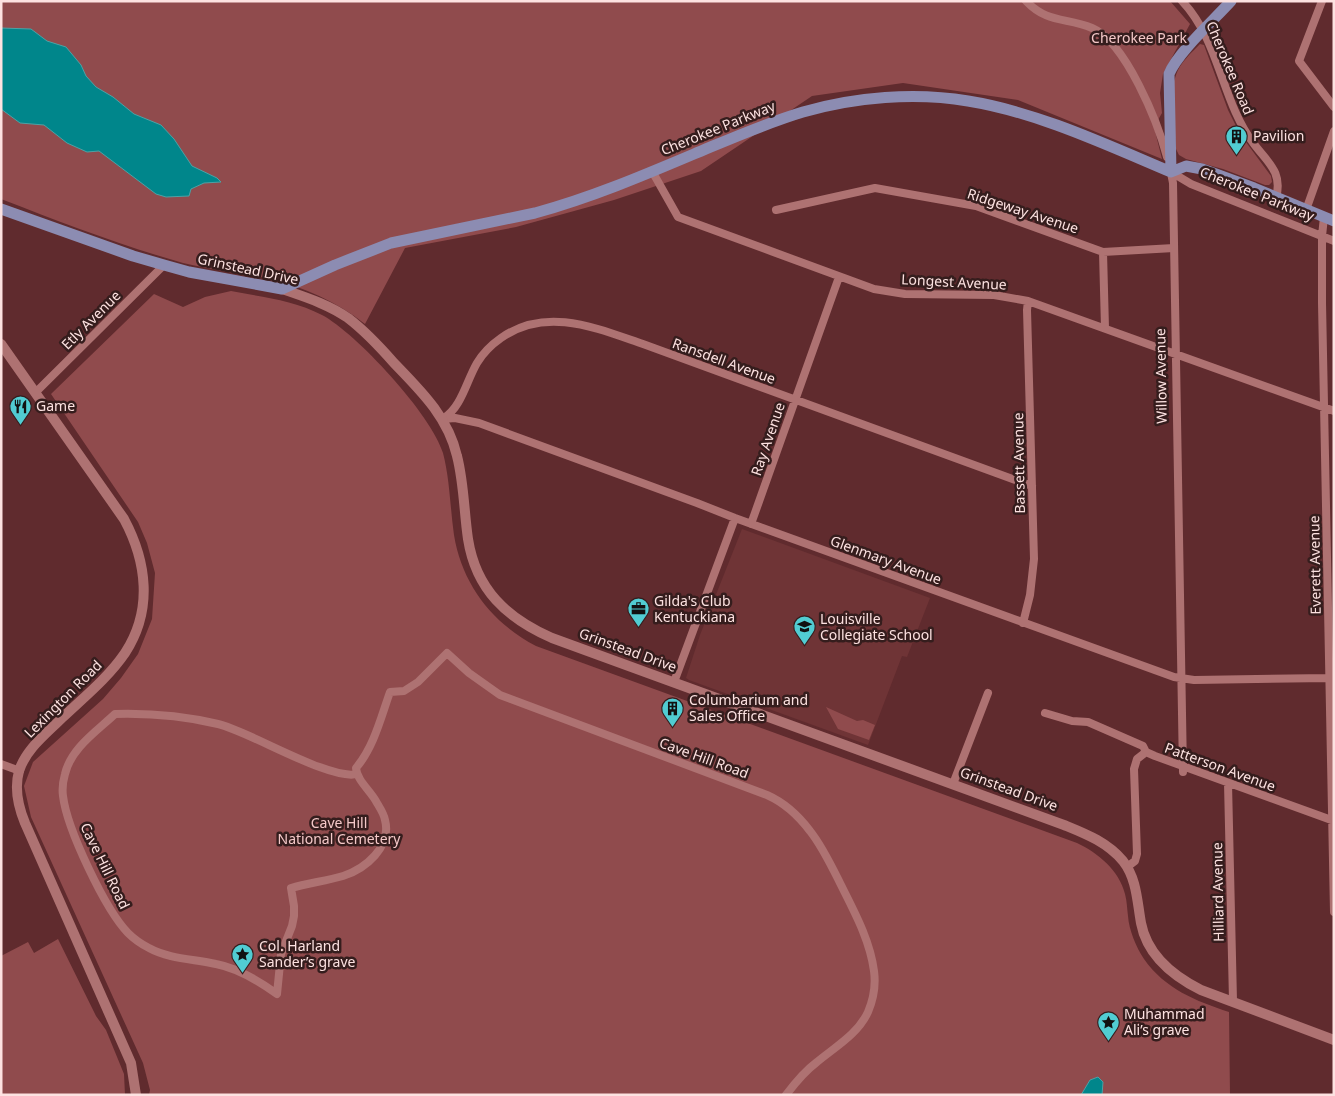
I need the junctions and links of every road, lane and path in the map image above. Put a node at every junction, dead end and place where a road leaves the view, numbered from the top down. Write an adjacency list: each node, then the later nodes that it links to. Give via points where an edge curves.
1 (1026, 1): 9 (street, via 1046,17 1098,31 1112,44 1126,62 1154,118)
2 (1182, 1): 5 (street, Cherokee Road)
3 (1230, 1): 5 (main road, Willow Avenue)
4 (1322, 1): 6 (street, via 1299,61)
5 (1203, 31): 9 (main road, Willow Avenue, via 1176,61 1170,74); 10 (street, Cherokee Road, via 1237,117 1250,140 1272,166 1278,182)
6 (1334, 107)
7 (1333, 135): 13 (street)
8 (652, 172): 9 (main road, Cherokee Parkway, via 755,128 805,111 859,101 930,97 978,102 1036,118); 20 (street, Longest Avenue, via 678,217); 21 (main road, Cherokee Parkway, via 535,213 391,243)
9 (1171, 172): 10 (main road, Cherokee Parkway, via 1186,166 1202,169); 15 (street, Cherokee Parkway, via 1191,184); 17 (street, Willow Avenue)
10 (1276, 198): 13 (main road, Cherokee Parkway)
11 (1, 209): 19 (main road, Grinstead Drive)
12 (776, 210): 18 (street, Ridgeway Avenue, via 875,188 976,206)
13 (1306, 210): 14 (main road, Cherokee Parkway)
14 (1329, 219): 15 (street, Everett Avenue)
15 (1322, 236): 16 (street, Cherokee Parkway); 28 (street, Everett Avenue)
16 (1334, 241)
17 (1174, 248): 18 (street, Ridgeway Avenue); 25 (street, Willow Avenue)
18 (1103, 252): 23 (street)
19 (164, 265): 21 (main road, Grinstead Drive); 26 (street, Etly Avenue)
20 (839, 277): 22 (street, Longest Avenue, via 874,289 906,294 981,294); 27 (street, Ray Avenue)
21 (282, 289): 30 (main road, Grinstead Drive, via 318,301 347,317 380,347)
22 (1028, 301): 23 (street, Longest Avenue); 31 (street, Bassett Avenue)
23 (1105, 328): 25 (street, Longest Avenue)
24 (1, 344): 26 (main road, Lexington Road)
25 (1176, 354): 28 (street, Longest Avenue); 35 (street, Willow Avenue)
26 (35, 393): 43 (main road, Lexington Road, via 124,519 139,552 144,586 138,625 125,653 111,671 34,746)
27 (795, 400): 30 (street, Ransdell Avenue, via 597,329 564,322 534,322 490,346 470,374 455,409); 31 (street, Ransdell Avenue); 33 (street, Ray Avenue)
28 (1325, 408): 29 (street, Longest Avenue); 36 (street, Everett Avenue)
29 (1334, 411)
30 (443, 420): 32 (street, Glenmary Avenue, via 455,418 479,423); 37 (main road, Grinstead Drive, via 458,456 471,552 480,577 496,600 516,619 537,631)
31 (1032, 486): 34 (street, Bassett Avenue, via 1033,577)
32 (735, 518): 33 (street, Glenmary Avenue); 37 (street)
33 (752, 524): 34 (street, Glenmary Avenue)
34 (1023, 622): 35 (street, Glenmary Avenue)
35 (1182, 678): 36 (street, Glenmary Avenue); 42 (street, Willow Avenue)
36 (1329, 678): 47 (street, Everett Avenue)
37 (674, 682): 46 (main road, Grinstead Drive)
38 (988, 693): 46 (street)
39 (1045, 713): 40 (street, Patterson Avenue, via 1088,722 1143,746)
40 (1146, 752): 42 (street, Patterson Avenue); 48 (street, via 1137,759 1134,769 1138,854)
41 (1, 764): 43 (street)
42 (1183, 769): 45 (street, Patterson Avenue)
43 (20, 771): 52 (main road, Lexington Road, via 17,793 24,823 123,1042 131,1063)
44 (357, 774): 44 (street, Cave Hill Road, via 382,812 386,834 373,858 360,867 344,876 291,888 294,916 281,954 277,994 218,964 152,950 127,932 93,876 69,821 63,797 64,774 69,761 115,714 152,713 219,724 320,767 350,776); 53 (street, Cave Hill Road, via 356,768 370,746 390,692 404,691 418,682 447,653 469,674 500,695 781,801 811,831 833,868 866,940 875,985 873,998 856,1029 804,1073)
45 (1228, 783): 47 (street, Patterson Avenue); 50 (street, Hilliard Avenue)
46 (953, 784): 48 (main road, Grinstead Drive, via 1094,837 1114,851)
47 (1333, 821): 49 (street, Everett Avenue)
48 (1127, 867): 50 (main road, Grinstead Drive, via 1137,893 1144,933 1156,956 1191,985)
49 (1334, 912)
50 (1233, 1001): 51 (main road, Grinstead Drive)
51 (1334, 1040)
52 (136, 1095)
53 (786, 1095)

